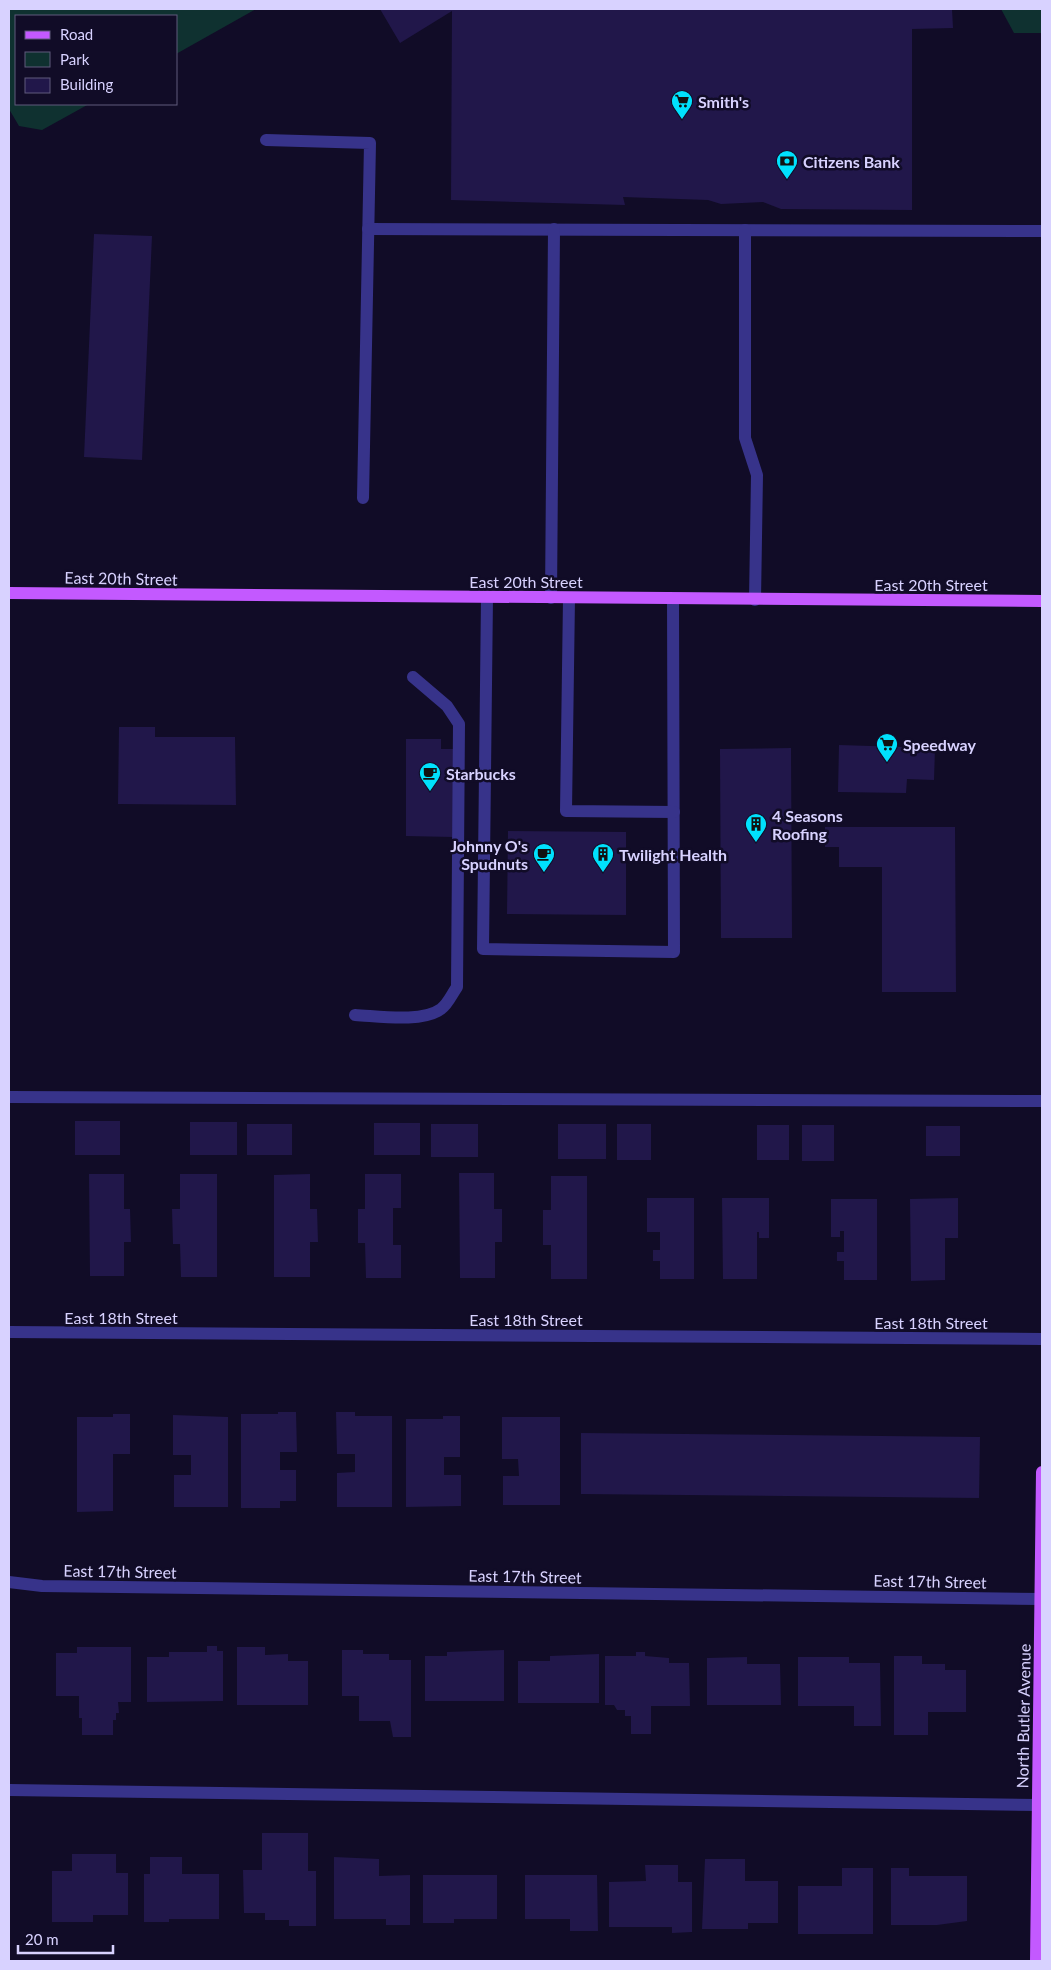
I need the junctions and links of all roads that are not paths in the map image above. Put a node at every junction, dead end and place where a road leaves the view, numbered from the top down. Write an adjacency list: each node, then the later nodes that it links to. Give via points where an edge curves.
1 (266, 140): 2 (street, via 370,144)
2 (368, 228): 3 (street); 6 (street)
3 (554, 229): 4 (street); 9 (street)
4 (745, 230): 5 (street); 12 (street, via 745,438 757,476)
5 (1042, 231)
6 (363, 498)
7 (9, 593): 8 (main road, East 20th Street)
8 (487, 597): 9 (main road, East 20th Street); 15 (street, via 482,949 674,952)
9 (551, 598): 10 (main road, East 20th Street)
10 (569, 598): 11 (main road, East 20th Street); 15 (street, via 566,811)
11 (673, 599): 12 (main road, East 20th Street); 15 (street)
12 (755, 600): 13 (main road, East 20th Street)
13 (1042, 601)
14 (413, 677): 16 (street, via 448,706 459,724 457,987 441,1009 430,1014)
15 (674, 812)
16 (355, 1015)
17 (9, 1097): 18 (street)
18 (1042, 1101)
19 (9, 1332): 20 (street, East 18th Street)
20 (1042, 1338)
21 (1042, 1472): 23 (main road, North Butler Avenue)
22 (9, 1582): 23 (street, East 17th Street, via 42,1586)
23 (1041, 1599): 25 (main road, North Butler Avenue)
24 (9, 1790): 25 (street)
25 (1038, 1805): 26 (main road, North Butler Avenue)
26 (1036, 1961)

